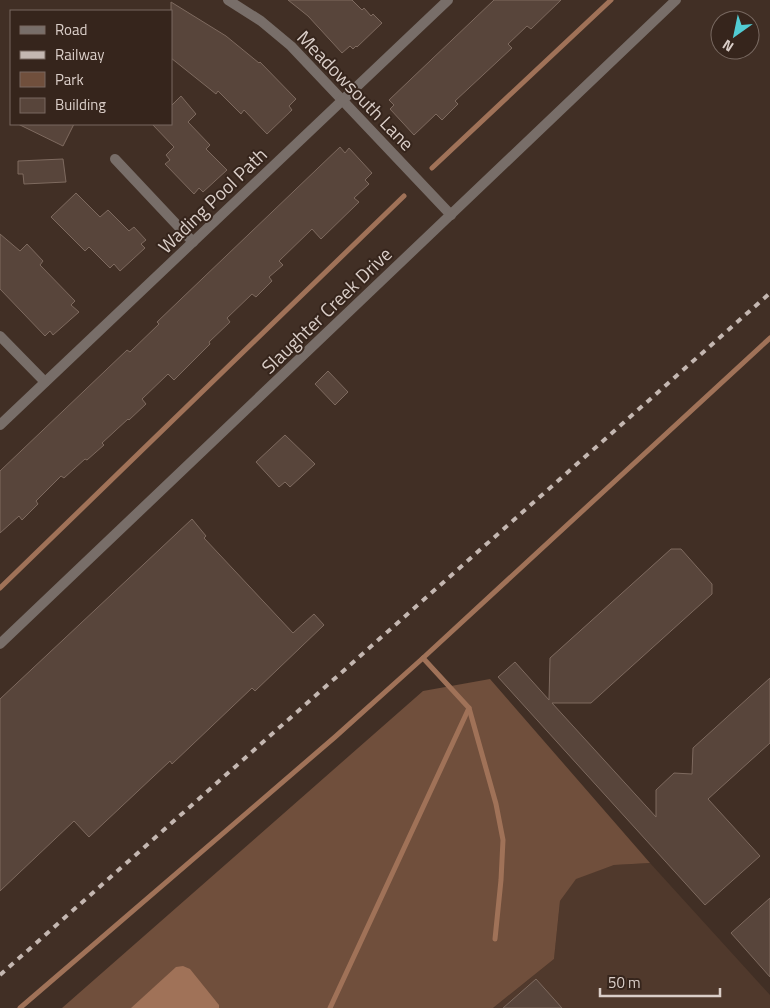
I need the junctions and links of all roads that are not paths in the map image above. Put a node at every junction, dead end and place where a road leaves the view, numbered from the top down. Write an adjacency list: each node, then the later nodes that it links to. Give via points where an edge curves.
1 (228, 0): 4 (street, Meadowsouth Lane, via 276,33)
2 (448, 0): 4 (street, Wading Pool Path)
3 (676, 0): 6 (street, Slaughter Creek Drive)
4 (342, 100): 6 (street, Meadowsouth Lane); 7 (street, Wading Pool Path)
5 (115, 158): 7 (street)
6 (451, 215): 11 (street, Slaughter Creek Drive)
7 (193, 242): 9 (street, Wading Pool Path)
8 (0, 336): 9 (street)
9 (45, 382): 10 (street, Wading Pool Path)
10 (0, 425)
11 (0, 644)

